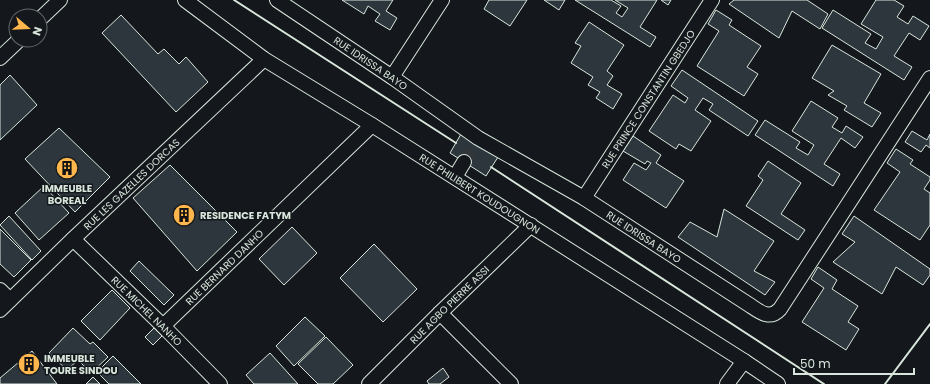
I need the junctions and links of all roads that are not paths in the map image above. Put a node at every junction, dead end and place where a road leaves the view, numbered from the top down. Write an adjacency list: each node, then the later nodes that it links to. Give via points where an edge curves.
1 (60, 0): 6 (street)
2 (185, 0): 9 (street, RUE PHILIBERT KOUDOUGNON)
3 (277, 0): 10 (street, RUE IDRISSA BAYO)
4 (442, 0): 10 (street)
5 (712, 0): 15 (street, RUE PRINCE CONSTANTIN GBEDJO)
6 (48, 11)
7 (11, 48): 8 (street)
8 (0, 58)
9 (264, 59): 12 (street, RUE PHILIBERT KOUDOUGNON); 17 (street, RUE LES GAZELLES DORCAS)
10 (392, 77): 15 (street, RUE IDRISSA BAYO, via 476,140)
11 (930, 78): 15 (street, RUE IDRISSA BAYO, via 780,309 773,314 760,312)
12 (372, 124): 14 (street, RUE PHILIBERT KOUDOUGNON); 22 (street, RUE BERNARD DANHO)
13 (464, 162): 14 (street)
14 (455, 177): 16 (street, RUE PHILIBERT KOUDOUGNON)
15 (584, 198)
16 (531, 225): 21 (street, RUE AGBO PIERRE ASSI); 23 (street, RUE PHILIBERT KOUDOUGNON)
17 (73, 239): 19 (street, RUE LES GAZELLES DORCAS); 22 (street, RUE MICHEL NANHO)
18 (0, 290): 19 (street)
19 (10, 300): 20 (street, RUE LES GAZELLES DORCAS)
20 (0, 310)
21 (440, 313): 25 (street, RUE AGBO PIERRE ASSI); 26 (street)
22 (163, 326): 24 (street, RUE MICHEL NANHO)
23 (744, 361): 27 (street); 28 (street, RUE PHILIBERT KOUDOUGNON)
24 (220, 384)
25 (368, 384)
26 (511, 384)
27 (727, 384)
28 (778, 384)

